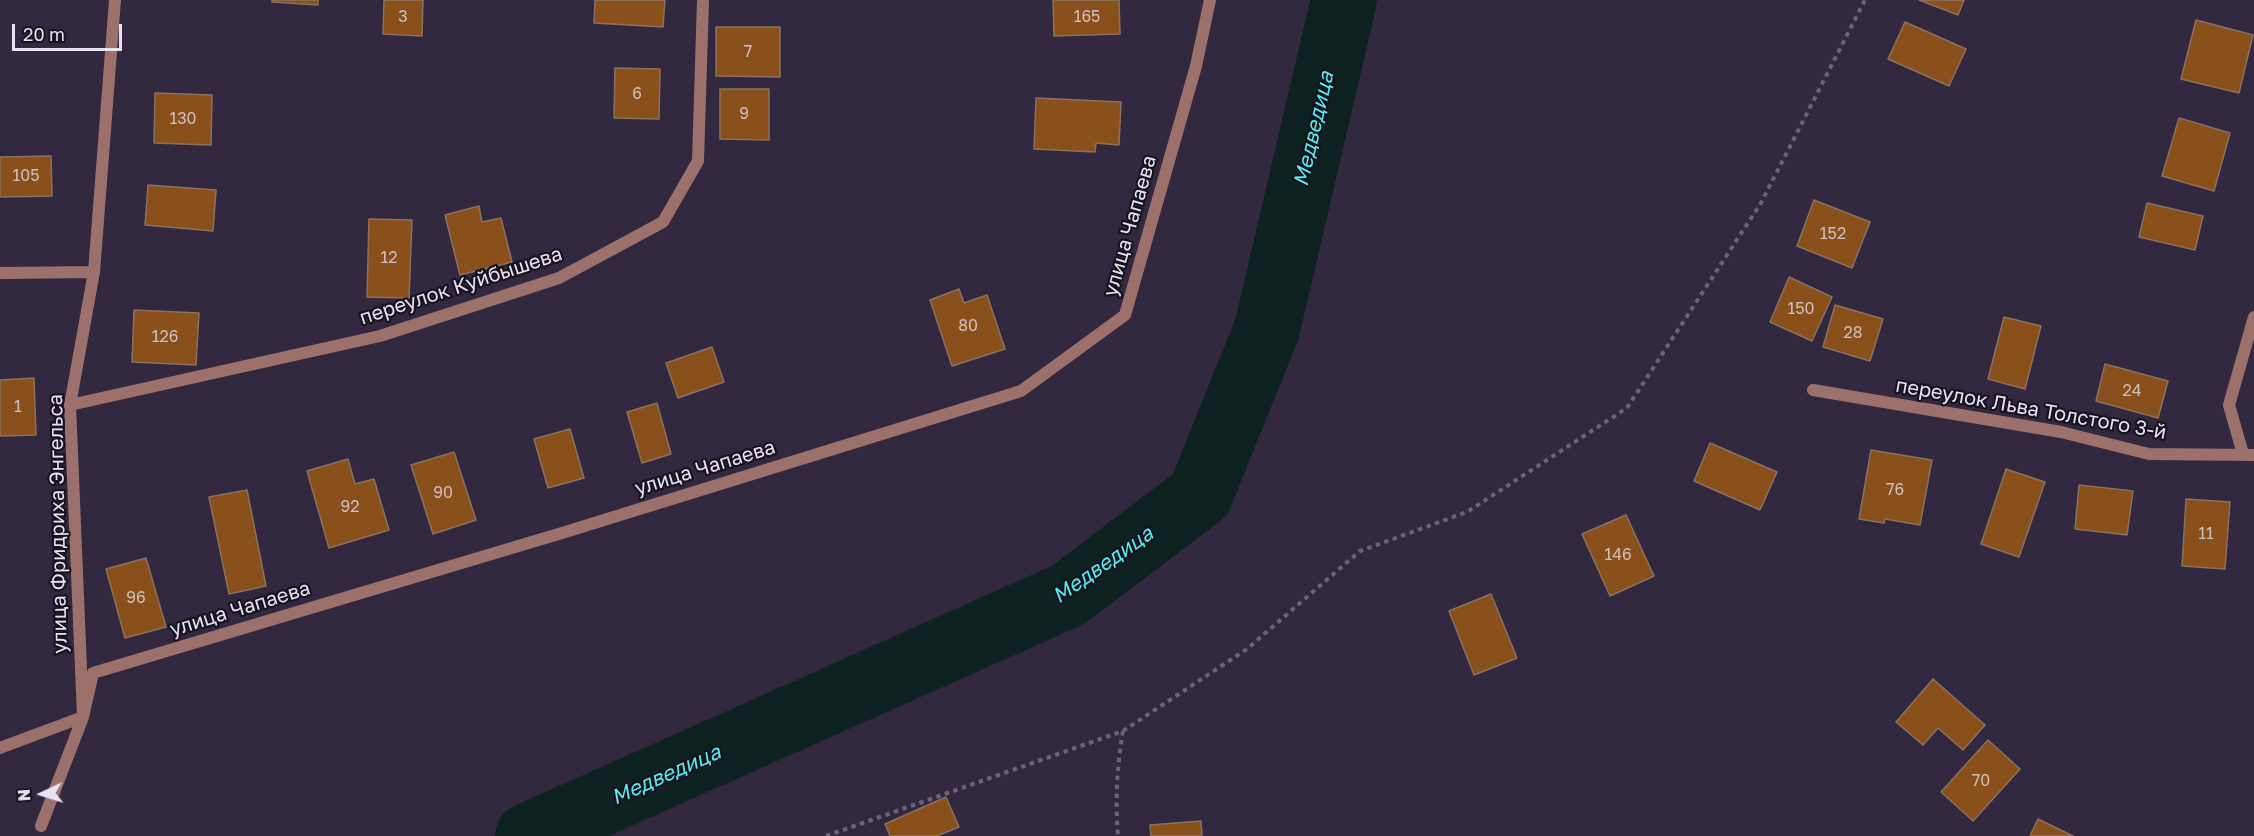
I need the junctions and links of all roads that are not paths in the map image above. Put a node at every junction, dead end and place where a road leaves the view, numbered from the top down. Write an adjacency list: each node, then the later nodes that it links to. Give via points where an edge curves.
1 (115, 0): 4 (street, улица Фридриха Энгельса)
2 (703, 0): 8 (street, переулок Куйбышева, via 698,160 663,222 559,278 380,336)
3 (1210, 0): 10 (street, улица Чапаева, via 1196,66 1125,315 1022,391 93,673)
4 (94, 272): 5 (street); 8 (street, улица Фридриха Энгельса)
5 (0, 273)
6 (2254, 317): 9 (street, переулок Льва Толстого 3-й, via 2229,405)
7 (1813, 390): 9 (street, переулок Льва Толстого 3-й, via 2061,432 2149,454)
8 (70, 405): 10 (street, улица Фридриха Энгельса)
9 (2248, 454)
10 (83, 717): 11 (street); 12 (street, улица Фридриха Энгельса)
11 (0, 748)
12 (41, 826)

